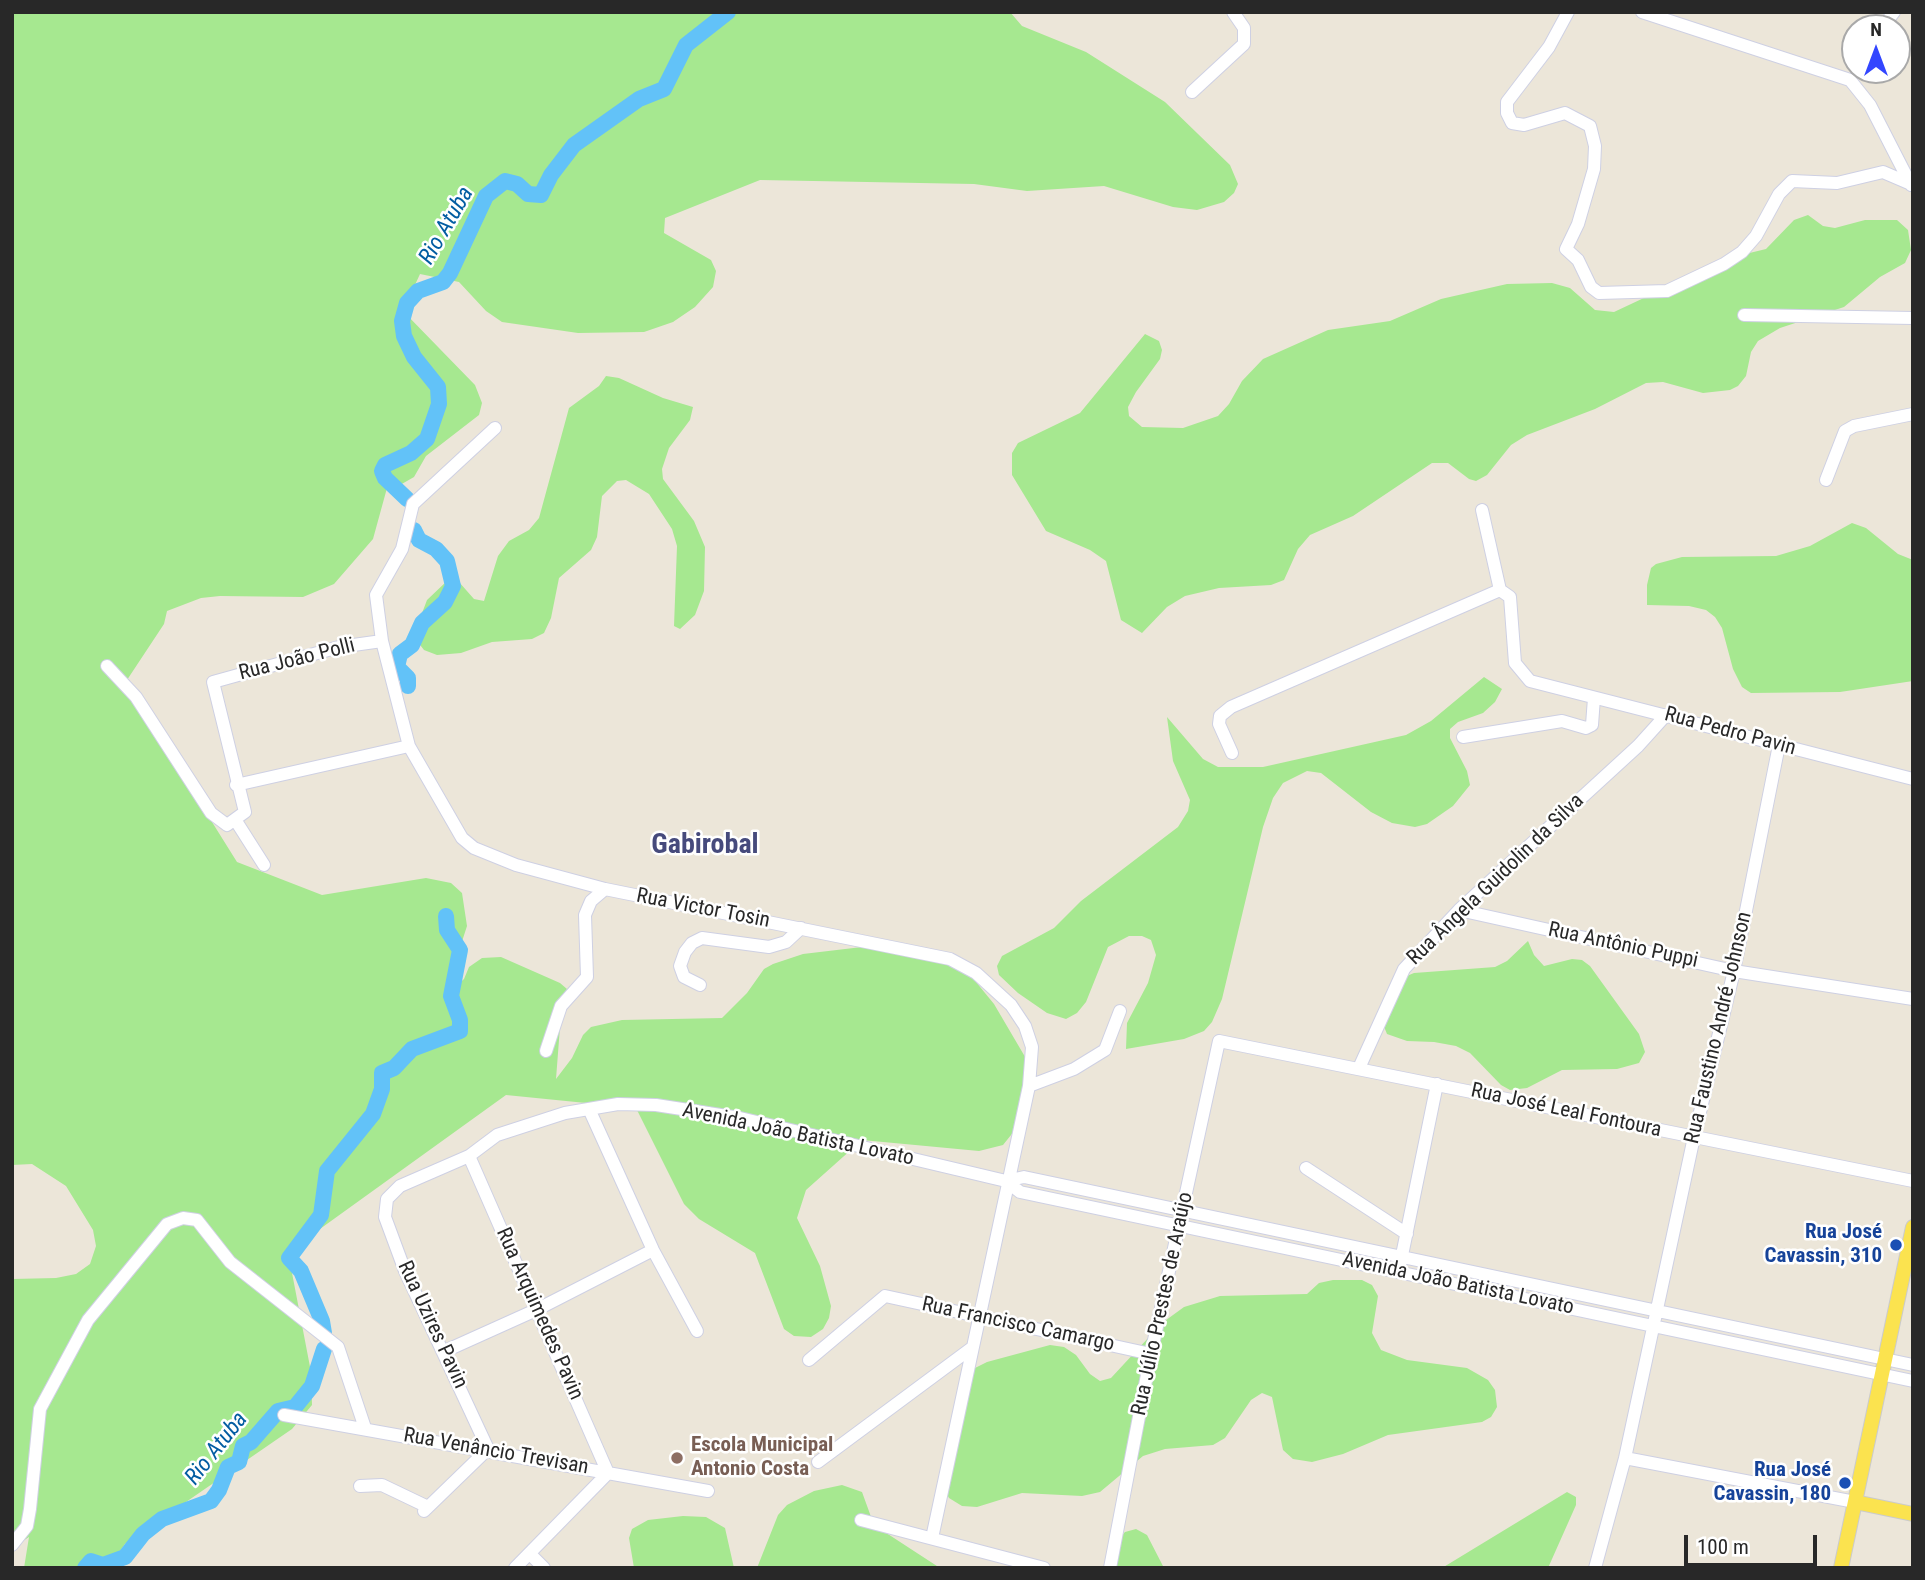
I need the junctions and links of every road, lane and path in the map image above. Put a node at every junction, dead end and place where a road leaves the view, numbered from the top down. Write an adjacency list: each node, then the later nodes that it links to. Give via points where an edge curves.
1 (1233, 12): 6 (street, via 1244,28 1244,44)
2 (1568, 12): 7 (street, via 1549,47 1507,102 1507,113 1511,123 1524,125 1565,113 1590,126 1594,169 1566,249 1599,293 1667,291 1724,264 1756,236 1779,194 1792,181 1837,183 1883,172)
3 (1642, 12): 4 (street)
4 (1841, 72)
5 (1857, 84): 7 (street)
6 (1192, 92)
7 (1912, 186)
8 (1744, 314): 9 (street)
9 (1913, 318)
10 (1913, 414): 12 (street, via 1845,431)
11 (495, 428): 15 (street, Rua Victor Tosin, via 413,504 402,549 376,595)
12 (1826, 480)
13 (1482, 510): 14 (street)
14 (1500, 590): 17 (street, Rua Pedro Pavin, via 1510,597 1515,663 1530,681); 22 (street, via 1231,707 1220,716 1219,724)
15 (382, 641): 21 (street, Rua Victor Tosin); 24 (street, Rua João Polli, via 339,647 213,682)
16 (107, 666): 25 (street, via 136,697 211,813 227,825)
17 (1594, 698): 18 (street, Rua Pedro Pavin); 19 (street, via 1592,725 1586,728 1562,722)
18 (1666, 715): 20 (street, Rua Pedro Pavin); 28 (street, Rua Ângela Guidolin da Silva)
19 (1464, 737)
20 (1779, 745): 23 (street, Rua Pedro Pavin); 30 (street, Rua Faustino André Johnson)
21 (410, 746): 24 (street); 27 (street, Rua Victor Tosin, via 455,828 474,848 516,865)
22 (1232, 753)
23 (1913, 779)
24 (236, 785): 25 (street)
25 (241, 816): 26 (street)
26 (264, 865)
27 (605, 889): 29 (street, Rua Victor Tosin); 35 (street, via 591,901 585,915 587,977 561,1006)
28 (1459, 910): 30 (street, Rua Antônio Puppi); 36 (street, Rua Ângela Guidolin da Silva, via 1404,969)
29 (801, 928): 31 (street, via 786,942 769,947 702,938 692,943 680,966 684,977); 38 (street, Rua Victor Tosin, via 919,950 976,973 1011,1005 1025,1026 1032,1047)
30 (1734, 971): 32 (street, Rua Antônio Puppi); 40 (street, Rua Faustino André Johnson)
31 (700, 985)
32 (1913, 999)
33 (1120, 1012): 38 (street, via 1105,1050 1074,1069)
34 (1219, 1041): 36 (street, Rua José Leal Fontoura); 46 (street, Rua Júlio Prestes de Araújo)
35 (546, 1051)
36 (1359, 1068): 37 (street, Rua José Leal Fontoura)
37 (1437, 1084): 40 (street, Rua José Leal Fontoura); 49 (street)
38 (1029, 1086): 43 (street, Rua Victor Tosin)
39 (589, 1109): 41 (street, Avenida João Batista Lovato, via 497,1135); 43 (street, Avenida João Batista Lovato, via 656,1105 740,1118); 50 (street)
40 (1694, 1137): 44 (street, Rua José Leal Fontoura); 54 (street, Rua Faustino André Johnson)
41 (468, 1156): 45 (street, Avenida João Batista Lovato, via 400,1186); 53 (street, Rua Arquimedes Pavin)
42 (1306, 1168): 49 (street)
43 (1006, 1181): 46 (street, Avenida João Batista Lovato, via 1024,1177); 47 (street, Avenida João Batista Lovato, via 1020,1192); 55 (street, Rua Victor Tosin)
44 (1913, 1181)
45 (387, 1199): 60 (street, Rua Uzires Pavin, via 384,1217)
46 (1182, 1212): 47 (street, Rua Júlio Prestes de Araújo); 51 (street, Avenida João Batista Lovato)
47 (1179, 1226): 52 (street, Avenida João Batista Lovato); 61 (street, Rua Júlio Prestes de Araújo)
48 (1913, 1227): 62 (main road)
49 (1406, 1234): 51 (street)
50 (653, 1250): 53 (street); 57 (street)
51 (1401, 1258): 52 (street); 54 (street, Avenida João Batista Lovato)
52 (1398, 1272): 56 (street, Avenida João Batista Lovato)
53 (536, 1310): 60 (street); 73 (street, Rua Arquimedes Pavin)
54 (1657, 1311): 56 (street, Rua Faustino André Johnson); 59 (street, Avenida João Batista Lovato)
55 (980, 1317): 58 (street, Rua Victor Tosin); 61 (street, Rua Francisco Camargo); 63 (street, Rua Francisco Camargo, via 885,1296)
56 (1654, 1326): 64 (street, Avenida João Batista Lovato); 71 (street, Rua Faustino André Johnson)
57 (697, 1331)
58 (974, 1347): 72 (street); 79 (street, Rua Victor Tosin)
59 (1839, 1349): 62 (street, Avenida João Batista Lovato); 64 (street)
60 (445, 1352): 70 (street, Rua Uzires Pavin)
61 (1151, 1353): 85 (street, Rua Júlio Prestes de Araújo)
62 (1885, 1359): 65 (street, Avenida João Batista Lovato); 66 (main road)
63 (809, 1360)
64 (1836, 1364): 66 (street, Avenida João Batista Lovato)
65 (1913, 1365)
66 (1882, 1374): 67 (street, Avenida João Batista Lovato); 76 (main road)
67 (1913, 1381)
68 (284, 1415): 69 (street, Rua Venâncio Trevisan)
69 (365, 1428): 70 (street, Rua Venâncio Trevisan); 80 (street, via 338,1348 230,1262 197,1220 183,1218 167,1224 88,1320 40,1409 27,1526)
70 (488, 1449): 73 (street, Rua Venâncio Trevisan); 74 (street, via 426,1509 382,1485)
71 (1625, 1458): 76 (street); 86 (street, Rua Faustino André Johnson)
72 (818, 1462)
73 (608, 1473): 75 (street, Rua Venâncio Trevisan); 81 (street)
74 (360, 1486)
75 (708, 1491)
76 (1855, 1502): 77 (main road); 87 (main road)
77 (1913, 1514)
78 (861, 1520): 79 (street)
79 (932, 1538): 84 (street)
80 (12, 1545)
81 (530, 1554): 82 (street); 83 (street)
82 (515, 1568)
83 (544, 1568)
84 (1044, 1568)
85 (1110, 1568)
86 (1595, 1568)
87 (1841, 1568)

